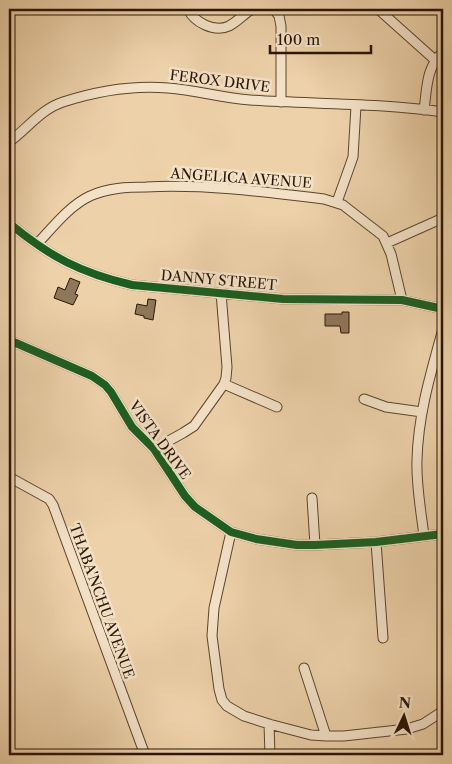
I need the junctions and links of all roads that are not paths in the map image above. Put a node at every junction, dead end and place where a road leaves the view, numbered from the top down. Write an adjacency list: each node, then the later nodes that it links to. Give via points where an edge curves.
1 (188, 9): 2 (street, via 198,22 224,27)
2 (252, 9)
3 (274, 9): 7 (street, via 281,26)
4 (378, 9): 6 (street)
5 (443, 52): 6 (street)
6 (435, 60): 9 (street, via 429,72)
7 (281, 102): 8 (street, FEROX DRIVE); 11 (street, FEROX DRIVE, via 162,87 110,90 58,104)
8 (356, 106): 9 (street, FEROX DRIVE); 12 (street, via 352,157)
9 (424, 110): 10 (street, FEROX DRIVE)
10 (443, 112)
11 (9, 142)
12 (337, 202): 15 (street, ANGELICA AVENUE, via 354,212); 16 (street, ANGELICA AVENUE, via 186,186 115,188 88,197 76,205)
13 (443, 218): 15 (street)
14 (9, 223): 16 (street, DANNY STREET)
15 (387, 242): 18 (street)
16 (37, 244): 17 (street, DANNY STREET, via 66,263 110,280)
17 (220, 293): 18 (street, DANNY STREET, via 307,300); 22 (street, via 226,353)
18 (402, 300): 19 (street, DANNY STREET)
19 (443, 309)
20 (443, 329): 25 (street)
21 (9, 340): 26 (street, VISTA DRIVE, via 98,380 111,392 132,427)
22 (224, 384): 24 (street); 26 (street, via 194,426)
23 (364, 399): 25 (street, via 386,407)
24 (277, 407)
25 (422, 412): 31 (street, via 417,462)
26 (154, 449): 29 (street, VISTA DRIVE, via 195,507)
27 (9, 477): 39 (street, THABA'NCHU AVENUE, via 53,505)
28 (312, 498): 33 (street)
29 (230, 532): 33 (street, VISTA DRIVE, via 263,540); 37 (street, via 213,622 217,681 227,706)
30 (443, 534): 31 (street, VISTA DRIVE)
31 (424, 536): 32 (street, VISTA DRIVE)
32 (376, 542): 33 (street, VISTA DRIVE); 34 (street)
33 (315, 545)
34 (383, 638)
35 (304, 668): 38 (street)
36 (443, 711): 38 (street, via 423,724 407,729)
37 (269, 724): 38 (street); 40 (street)
38 (326, 736)
39 (144, 755)
40 (270, 755)

